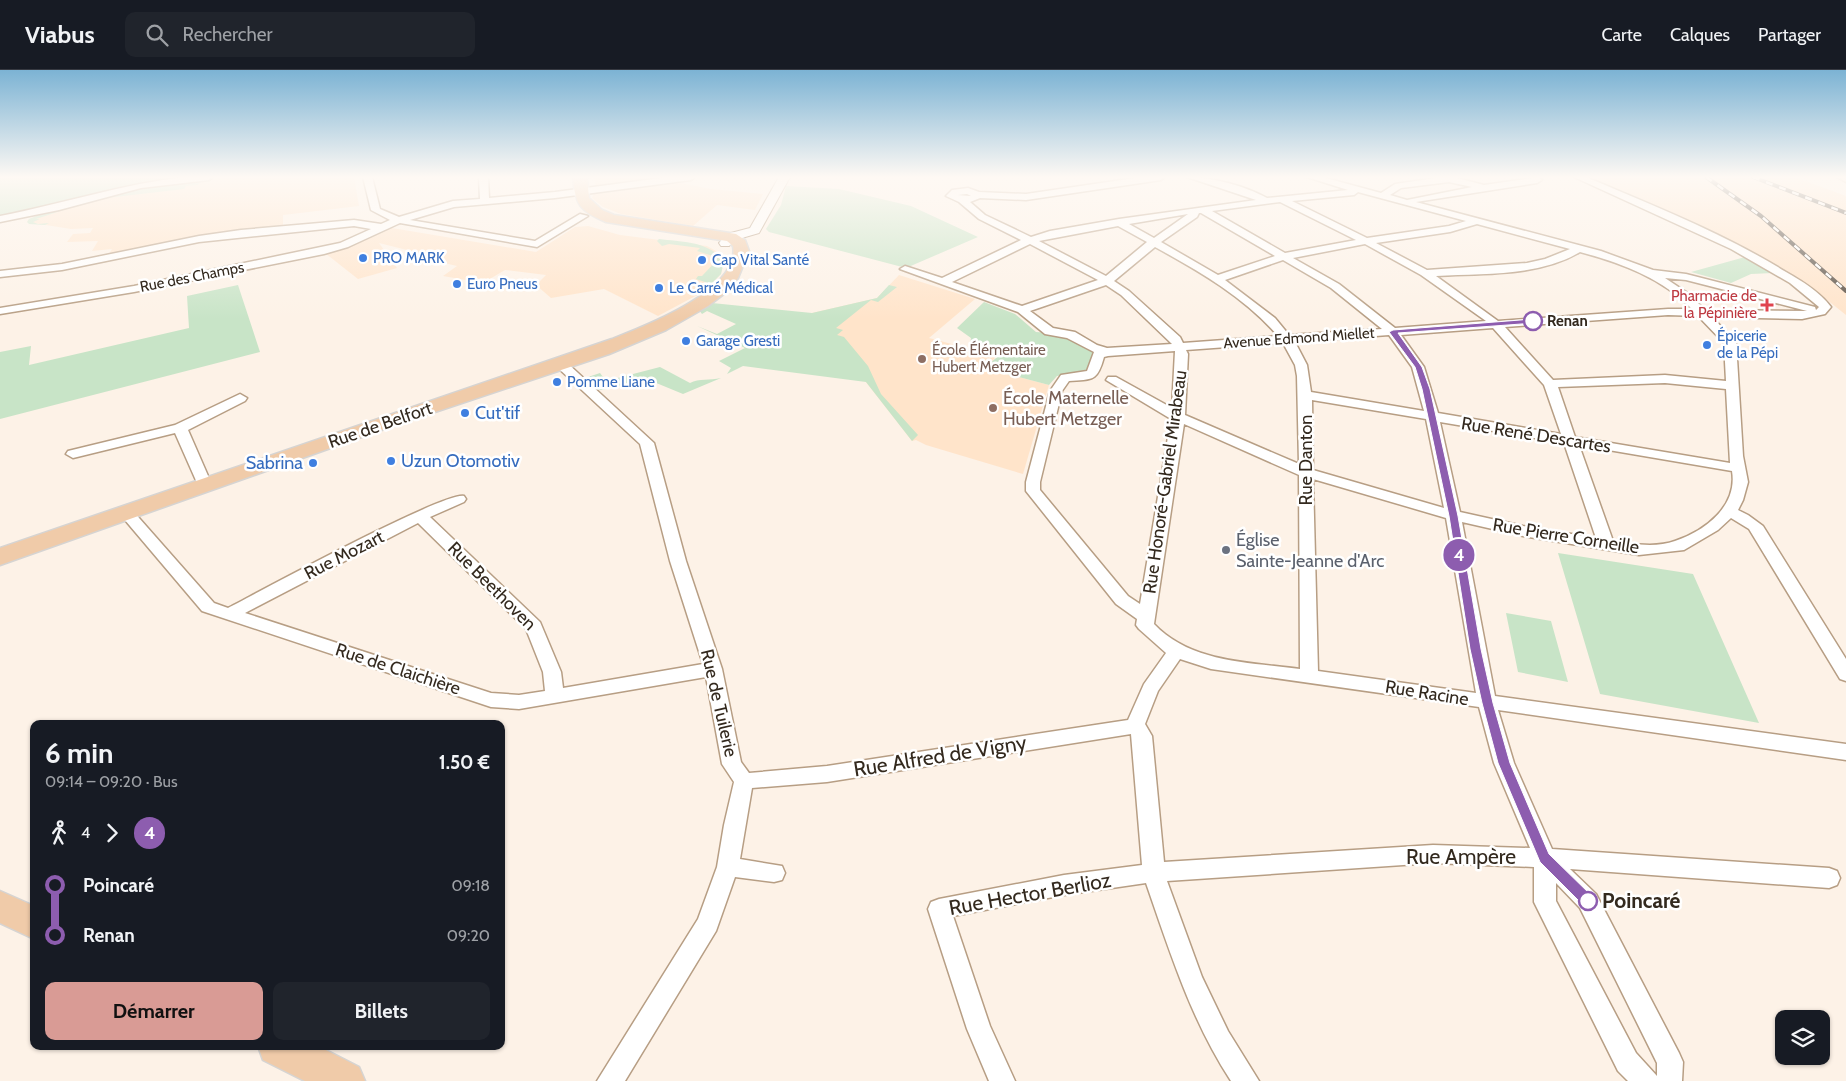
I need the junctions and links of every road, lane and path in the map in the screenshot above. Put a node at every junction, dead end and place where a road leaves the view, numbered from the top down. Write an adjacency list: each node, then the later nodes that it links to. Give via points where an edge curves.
1 (341, 224): 28 (street, via 199,239 62,267)
2 (362, 224): 18 (street)
3 (387, 224): 18 (street, Rue des Champs)
4 (422, 224): 5 (street, via 537,244)
5 (570, 224)
6 (611, 224): 22 (main road)
7 (635, 224): 22 (main road)
8 (757, 224): 22 (street)
9 (996, 224): 19 (street)
10 (1108, 224): 19 (street)
11 (1124, 224): 21 (street, Rue Danton)
12 (1180, 224): 21 (street)
13 (1223, 224): 24 (street)
14 (1332, 224): 20 (street)
15 (1466, 224): 20 (street)
16 (1488, 224): 23 (street)
17 (1683, 224): 35 (street, via 1764,264 1821,301 1825,307)
18 (380, 227): 33 (street, Rue des Champs, via 324,251 134,289)
19 (1029, 239): 30 (street); 31 (street)
20 (1366, 241): 24 (street); 26 (street)
21 (1153, 242): 29 (street, Rue Danton); 30 (street)
22 (734, 246): 41 (main road, Rue de Belfort, via 735,272 719,289 687,310 637,335)
23 (1579, 248): 26 (street, via 1557,261 1534,266); 27 (street)
24 (1285, 256): 29 (street); 37 (street, via 1335,286)
25 (904, 269): 31 (street)
26 (1425, 273): 36 (street)
27 (1651, 273): 34 (street); 35 (street, via 1676,275)
28 (0, 274)
29 (1216, 279): 38 (street, Rue Danton, via 1248,300)
30 (1107, 281): 32 (street); 39 (street, via 1125,293)
31 (943, 282): 32 (street)
32 (1022, 310): 40 (street, via 1049,331 1068,334)
33 (0, 311)
34 (1701, 311): 35 (street, Avenue Edmond Miellet, via 1802,316); 36 (street, Avenue Edmond Miellet); 44 (street, via 1730,342)
35 (1821, 312)
36 (1497, 324): 37 (street, Avenue Edmond Miellet); 43 (street)
37 (1393, 332): 38 (street, Avenue Edmond Miellet); 48 (street, via 1418,367)
38 (1286, 339): 39 (street, Avenue Edmond Miellet); 45 (street, Rue Danton, via 1301,365)
39 (1180, 347): 40 (street, Avenue Edmond Miellet); 47 (street, Rue Honoré-Gabriel Mirabeau)
40 (1107, 352): 63 (street, via 1098,355 1096,369 1089,376 1066,378 1056,391 1033,491 1122,600)
41 (561, 364): 54 (main road, Rue de Belfort); 65 (street, Rue de Tuilerie, via 647,443 678,562)
42 (1112, 380): 47 (street)
43 (1550, 384): 44 (street, via 1664,378); 50 (street)
44 (1733, 386): 52 (street)
45 (1305, 395): 48 (street, Rue René Descartes); 53 (street, Rue Danton)
46 (240, 398): 49 (street)
47 (1178, 417): 53 (street); 63 (street, Rue Honoré-Gabriel Mirabeau)
48 (1432, 418): 50 (street, Rue René Descartes); 59 (street)
49 (180, 428): 51 (street); 54 (street)
50 (1568, 440): 52 (street, Rue René Descartes); 60 (street)
51 (73, 454)
52 (1737, 468): 56 (street, via 1741,482)
53 (1305, 472): 59 (street); 67 (street, Rue Danton)
54 (206, 485): 57 (main road, Rue de Belfort)
55 (459, 500): 58 (street, Rue Mozart)
56 (1729, 512): 60 (street, Rue Pierre Corneille, via 1713,526 1678,546 1639,550); 66 (street, via 1755,526)
57 (127, 513): 61 (main road, Rue de Belfort); 62 (street, Rue de Claichière, via 208,607)
58 (420, 516): 62 (street, Rue Mozart); 68 (street, Rue Beethoven, via 534,626 552,672)
59 (1453, 516): 60 (street, Rue Pierre Corneille); 69 (street)
60 (1607, 546)
61 (0, 557)
62 (230, 614): 68 (street, Rue de Claichière, via 491,700 519,702)
63 (1146, 617): 64 (street, Rue Racine, via 1145,625 1158,640)
64 (1176, 652): 67 (street, Rue Racine, via 1211,663); 70 (street, via 1150,689)
65 (713, 668): 68 (street, Rue de Claichière); 72 (street, Rue de Tuilerie, via 732,764)
66 (1846, 674)
67 (1309, 676): 69 (street, Rue Racine)
68 (555, 696)
69 (1487, 703): 71 (street, Rue Racine); 73 (street, via 1504,763)
70 (1135, 726): 72 (street, Rue Alfred de Vigny, via 827,774); 76 (street, via 1141,730 1142,736)
71 (1846, 752)
72 (744, 781): 74 (street)
73 (1545, 858): 76 (street, Rue Ampère, via 1433,854); 77 (street, Rue Ampère); 85 (street, via 1545,902 1627,1062); 86 (street, via 1588,901 1670,1062)
74 (728, 867): 75 (street); 82 (street, via 708,924)
75 (774, 873)
76 (1154, 874): 83 (street, Rue Hector Berlioz, via 1064,885 939,909 979,1029); 84 (street, via 1191,980 1219,1040)
77 (1829, 878)
78 (0, 906): 79 (main road)
79 (30, 921)
80 (285, 1050): 81 (main road)
81 (345, 1081)
82 (610, 1081)
83 (1002, 1081)
84 (1246, 1081)
85 (1646, 1081)
86 (1669, 1081)

